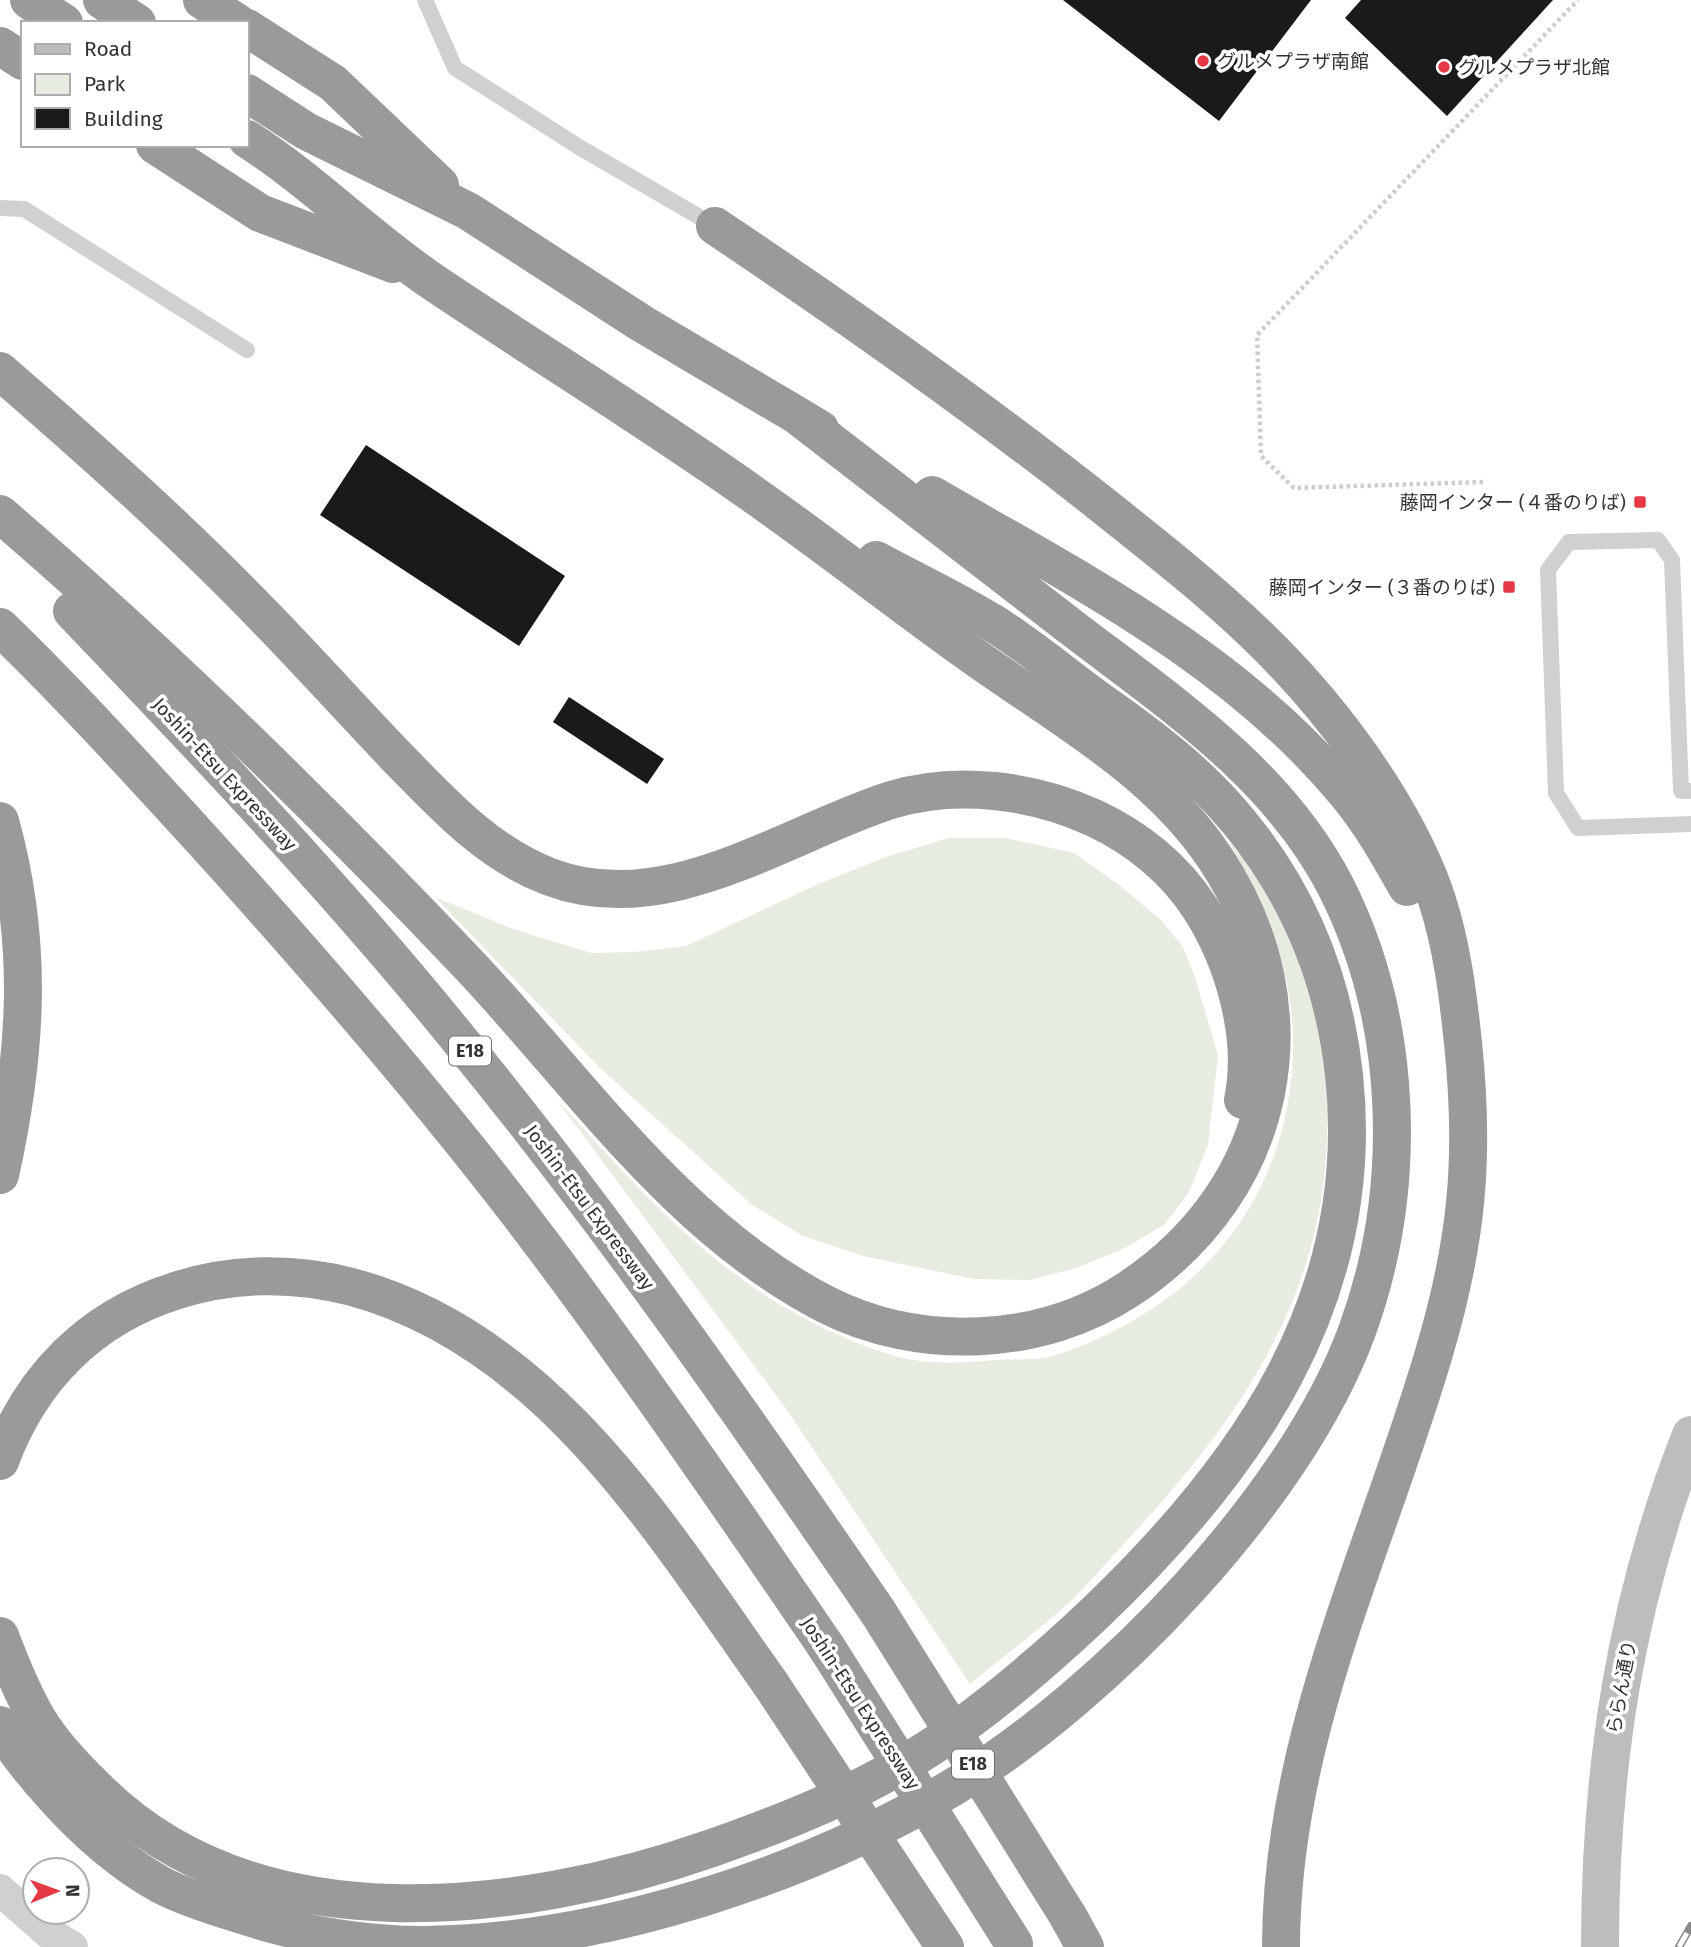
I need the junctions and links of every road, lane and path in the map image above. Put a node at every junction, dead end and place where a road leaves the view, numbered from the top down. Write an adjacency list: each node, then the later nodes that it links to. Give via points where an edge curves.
1 (29, 0): 6 (highway)
2 (102, 0): 7 (highway)
3 (202, 0): 8 (highway)
4 (425, 0): 17 (lane, via 455,68)
5 (1578, 0): 22 (path, via 1257,335 1261,456 1294,488)
6 (61, 21)
7 (134, 21)
8 (235, 21)
9 (248, 29): 16 (highway, via 333,83)
10 (0, 46): 11 (highway)
11 (21, 60)
12 (248, 94): 16 (highway, via 306,131)
13 (248, 140): 18 (highway, via 286,164)
14 (158, 147): 18 (highway, via 260,213)
15 (0, 208): 19 (lane, via 24,209)
16 (468, 211): 21 (highway, via 641,323)
17 (715, 226): 30 (highway, via 916,363 1062,473 1192,576 1284,659 1358,751 1417,850 1450,946)
18 (424, 276): 23 (highway)
19 (247, 350)
20 (0, 371): 32 (highway, via 100,458 259,611 444,806 478,836 550,877 592,887 675,883 761,854 894,799 983,790 1028,795 1073,808 1112,826 1150,853 1185,884 1209,921 1239,1002 1246,1043 1246,1088 1237,1132 1225,1175)
21 (799, 417): 30 (highway, via 1129,609 1207,664 1306,749 1361,813 1408,889 1432,940 1450,995); 36 (highway, via 1194,720 1271,792 1307,838 1336,888 1377,995 1392,1114 1385,1227 1373,1280 1327,1400 1292,1456 1208,1565 1114,1663 1014,1747 898,1818 835,1848 777,1872 650,1911 541,1934 426,1945 372,1943 261,1921 164,1886 119,1857 40,1781)
22 (1483, 482)
23 (750, 492): 32 (highway, via 1102,745 1180,814 1233,887 1266,973 1273,1020 1272,1067 1248,1153); 35 (highway, via 992,623 1162,747 1239,822 1274,870 1303,922 1327,978 1340,1037 1347,1110 1342,1212 1311,1325 1257,1427 1173,1534 1128,1582 1033,1669 928,1749 810,1811 744,1837 628,1874 542,1892 467,1902 345,1900 276,1886 198,1860 152,1835 111,1804 74,1767 41,1726)
24 (0, 514): 32 (highway, via 372,863 668,1185 717,1231 796,1288 879,1326 944,1335 1008,1334 1055,1325 1095,1309 1133,1287)
25 (0, 541): 38 (highway, Joshin-Etsu Expressway / E18, bridge, via 190,735 324,882 461,1041 600,1218 743,1414 878,1612)
26 (0, 627): 39 (highway, Joshin-Etsu Expressway, bridge, via 139,770 268,913 543,1245 691,1447 827,1648)
27 (1691, 791): 29 (lane, via 1681,791 1672,560 1657,540 1569,542 1548,569 1556,793 1578,828)
28 (0, 821): 31 (highway, via 22,928 24,993 22,1058)
29 (1691, 824)
30 (1465, 1065): 42 (highway, via 1469,1183 1461,1243 1433,1358 1312,1718 1287,1854)
31 (0, 1175)
32 (1200, 1227)
33 (1691, 1436): 43 (street, ららん通り, via 1649,1554 1621,1670 1605,1793)
34 (0, 1461): 41 (highway, bridge, via 35,1391 64,1356 103,1324 144,1301 233,1278 283,1276 330,1281 425,1314 512,1369 551,1404 635,1496 770,1683)
35 (0, 1636)
36 (0, 1725)
37 (0, 1890): 40 (street)
38 (1076, 1932)
39 (1014, 1945)
40 (72, 1947)
41 (945, 1947)
42 (1280, 1947)
43 (1600, 1947)

